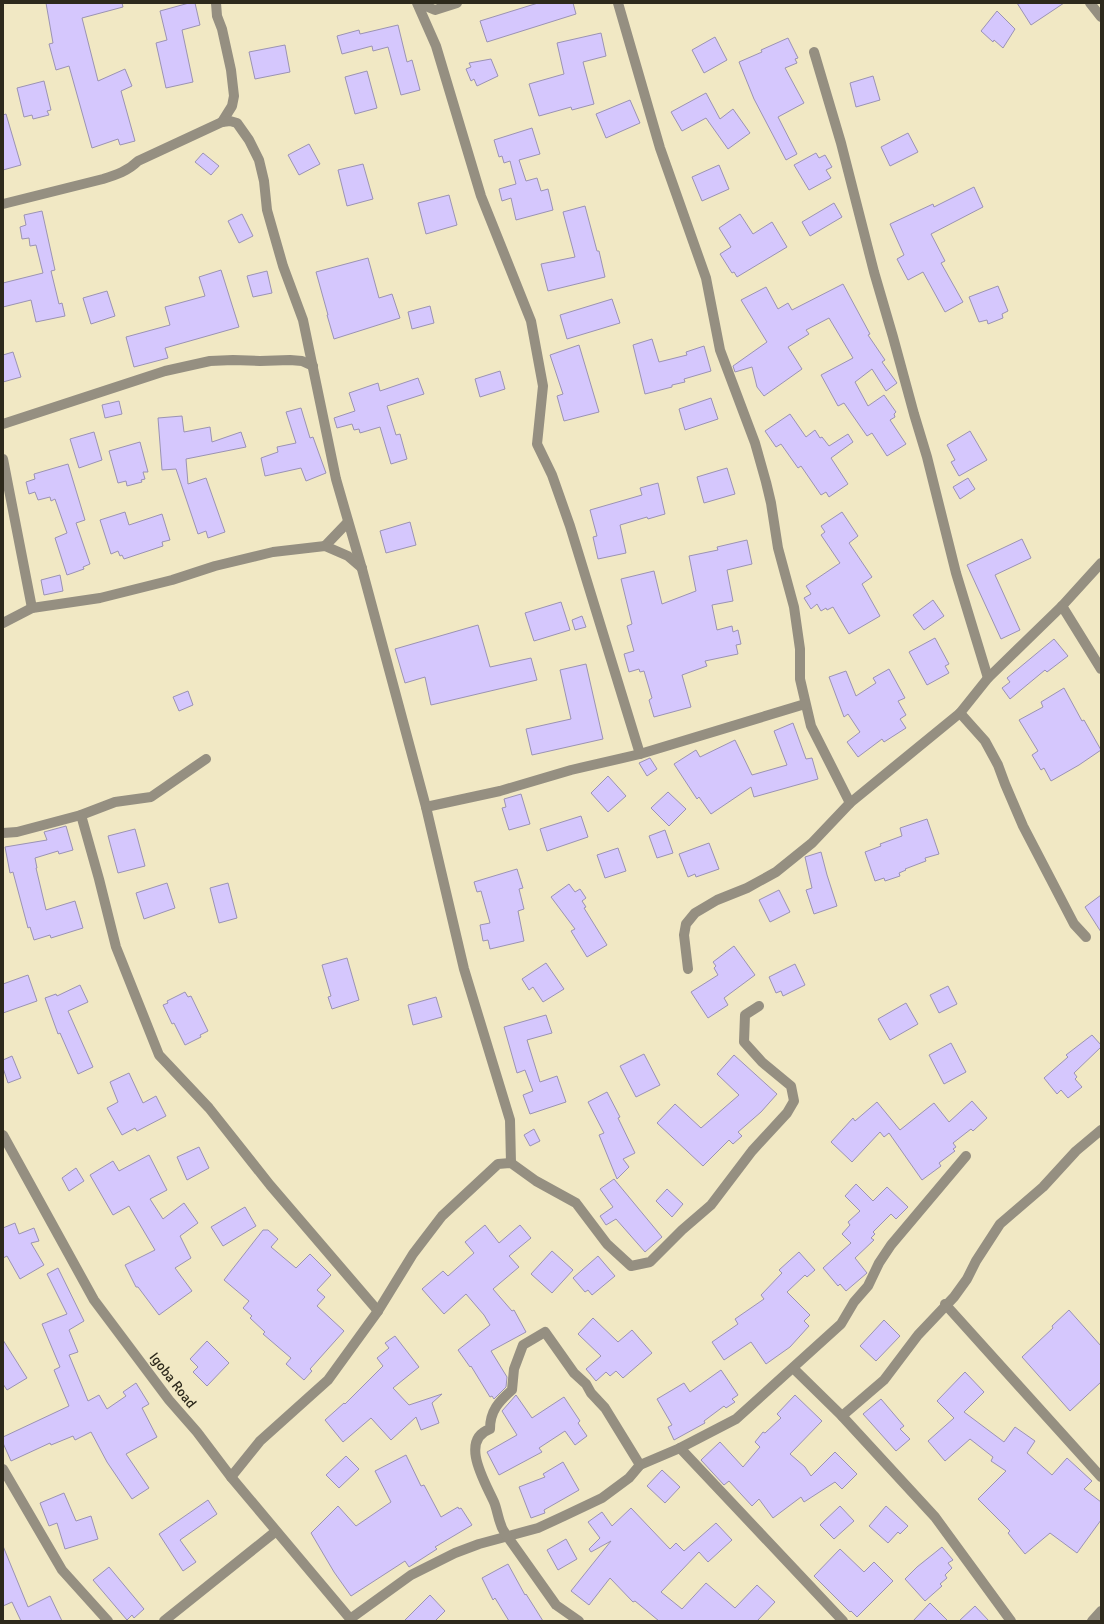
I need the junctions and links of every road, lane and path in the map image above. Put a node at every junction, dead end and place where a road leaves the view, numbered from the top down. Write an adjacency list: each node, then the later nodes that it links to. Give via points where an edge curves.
1 (216, 3): 8 (street, via 234,96 232,106)
2 (417, 3): 3 (street, via 434,10); 24 (street, via 436,46 481,196 531,322 543,386 537,444 552,475 570,526)
3 (457, 3)
4 (618, 3): 22 (street, via 660,148 706,278 720,350 755,443 766,482 778,548 794,607 800,649 800,679)
5 (1090, 3): 6 (street)
6 (1101, 17)
7 (814, 52): 21 (street, via 894,336 956,573)
8 (222, 122): 9 (street, via 138,161 129,170); 10 (street, via 236,123 249,140 259,160 267,210 279,254 303,320)
9 (3, 204)
10 (313, 366): 11 (street, via 302,361 290,360 210,361 165,371); 13 (street, via 336,479)
11 (3, 424)
12 (3, 460): 18 (street)
13 (348, 522): 14 (street); 16 (street)
14 (325, 546): 16 (street, via 348,556); 18 (street, via 273,552 100,598)
15 (1101, 563): 17 (street)
16 (362, 568): 27 (street)
17 (1062, 606): 20 (street); 21 (street)
18 (32, 608): 19 (street)
19 (3, 623)
20 (1101, 669)
21 (988, 678): 23 (street)
22 (805, 704): 24 (street); 26 (street, via 811,726)
23 (960, 713): 26 (street); 30 (street, via 985,741 998,765 1023,826 1074,924)
24 (640, 754): 27 (street, via 571,770 500,791)
25 (206, 759): 28 (street, via 151,797 115,802)
26 (850, 803): 31 (street, via 812,843 776,872 695,913 686,924 684,935)
27 (426, 807): 36 (street, via 464,969 510,1120)
28 (81, 815): 29 (street, via 17,832); 38 (street, via 116,947 159,1055 209,1108 270,1185)
29 (3, 833)
30 (1086, 937)
31 (688, 969)
32 (759, 1006): 36 (street, via 745,1015 744,1042 762,1062 791,1086 794,1101 752,1151 712,1205 650,1262 631,1266 607,1244 576,1203 536,1181)
33 (1101, 1130): 37 (street, via 1076,1151 1043,1187 1000,1224 967,1279 954,1297)
34 (3, 1134): 45 (street, Igoba Road, via 94,1300)
35 (966, 1156): 39 (street, via 891,1245 868,1286 840,1324)
36 (512, 1163): 38 (street, via 498,1164 442,1216 413,1254)
37 (945, 1304): 40 (street, via 884,1380); 44 (street)
38 (378, 1311): 45 (street, via 328,1380 260,1441)
39 (793, 1368): 40 (street); 41 (street, via 736,1419)
40 (842, 1416): 54 (street, via 935,1517)
41 (680, 1448): 42 (street); 53 (street)
42 (640, 1465): 47 (street, via 629,1478 602,1498 538,1528); 47 (street, via 605,1408 574,1373 545,1332 523,1345 514,1369 512,1390 499,1401 490,1420 490,1429 477,1438 476,1454 480,1473)
43 (3, 1469): 50 (street, via 62,1570)
44 (1101, 1477)
45 (231, 1478): 46 (street, Igoba Road)
46 (275, 1532): 49 (street, Igoba Road); 51 (street)
47 (507, 1536): 49 (street, via 455,1553 411,1575); 52 (street, via 556,1604)
48 (1101, 1611): 55 (street)
49 (351, 1620)
50 (108, 1621)
51 (164, 1621)
52 (579, 1621)
53 (843, 1621)
54 (1011, 1621)
55 (1092, 1621)

